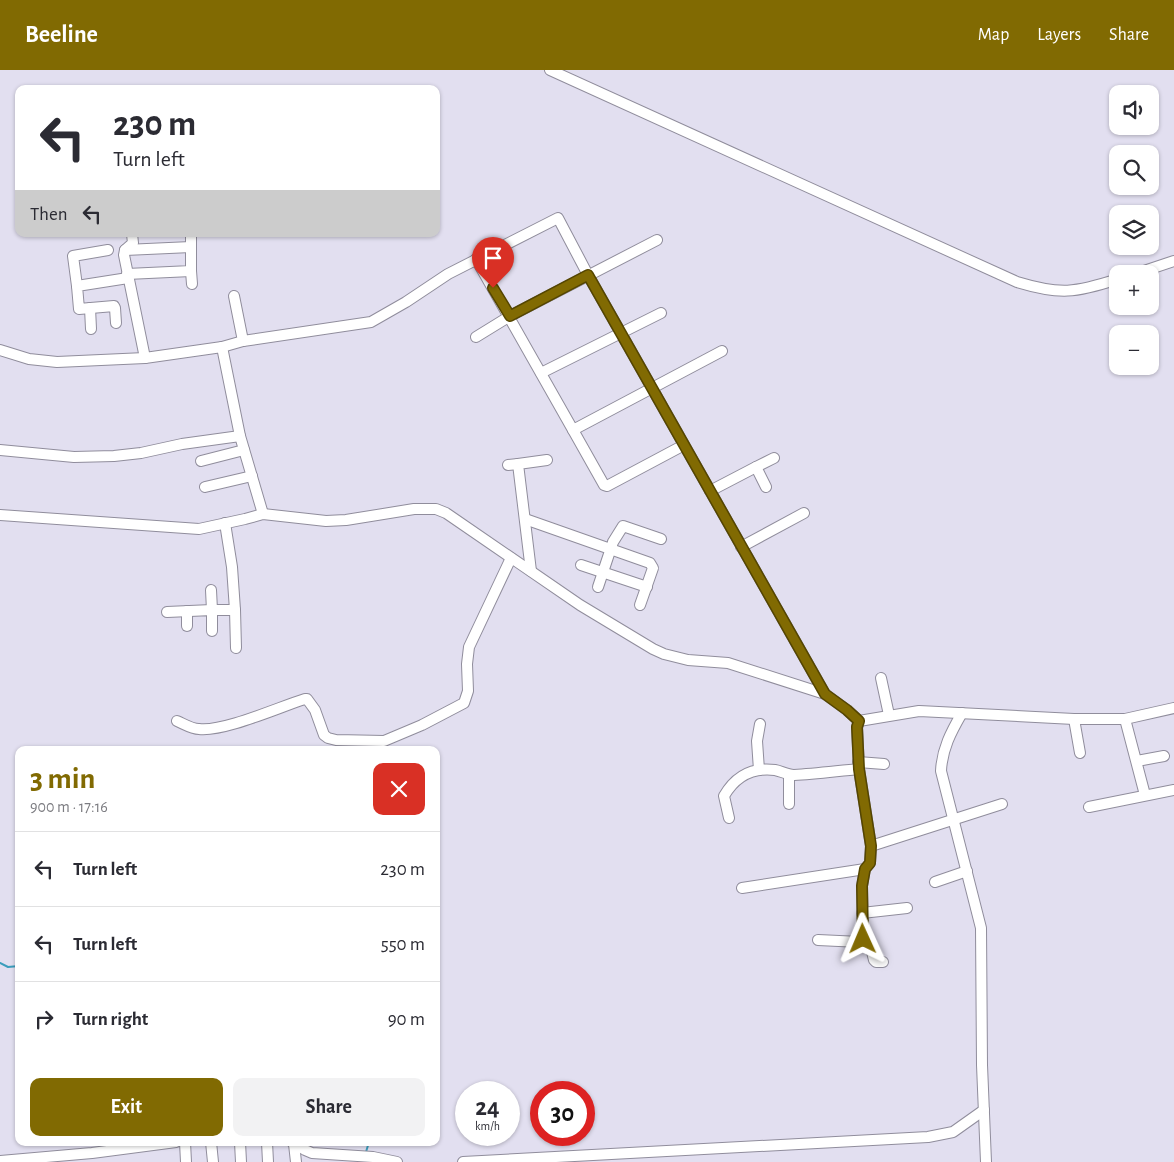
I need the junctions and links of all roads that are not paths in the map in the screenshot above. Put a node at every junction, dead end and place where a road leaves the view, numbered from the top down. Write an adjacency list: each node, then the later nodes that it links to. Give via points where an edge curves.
1 (550, 70): 14 (street, via 1017,282 1063,291)
2 (132, 237): 7 (street, via 133,243)
3 (191, 237): 5 (street)
4 (657, 240): 12 (street)
5 (191, 247): 7 (street); 11 (street)
6 (108, 250): 16 (street, via 73,256)
7 (125, 250): 13 (street)
8 (476, 259): 12 (street, via 558,218); 20 (street); 25 (street, via 370,322)
9 (1174, 261): 10 (street)
10 (1159, 266)
11 (191, 271): 13 (street); 15 (street)
12 (588, 275): 20 (street); 23 (street)
13 (128, 276): 16 (street); 29 (street)
14 (1109, 281)
15 (192, 284)
16 (77, 286): 18 (street, via 79,309)
17 (234, 296): 25 (street)
18 (90, 308): 21 (street, via 114,306); 22 (street)
19 (661, 313): 23 (street)
20 (510, 316): 24 (street); 30 (street)
21 (116, 323)
22 (91, 329)
23 (621, 332): 30 (street); 31 (street)
24 (476, 337)
25 (243, 341): 26 (street)
26 (222, 347): 29 (street); 33 (street)
27 (0, 350): 29 (street, via 29,359 57,362)
28 (722, 351): 31 (street)
29 (145, 358)
30 (542, 373): 32 (street)
31 (653, 388): 32 (street); 34 (street)
32 (573, 430): 34 (street, via 607,486)
33 (240, 436): 35 (street, via 114,456 74,457); 36 (street)
34 (684, 445): 44 (street)
35 (0, 450)
36 (244, 450): 39 (street); 41 (street)
37 (774, 458): 40 (street)
38 (547, 460): 48 (street, via 513,464)
39 (201, 461)
40 (756, 467): 43 (street); 44 (street)
41 (252, 476): 42 (street); 46 (street)
42 (205, 487)
43 (766, 487)
44 (710, 490): 51 (street)
45 (804, 513): 51 (street)
46 (263, 514): 49 (street); 53 (street, via 326,521 436,509)
47 (0, 515): 49 (street, via 199,529)
48 (525, 519): 52 (street); 55 (street)
49 (225, 523): 62 (street)
50 (661, 539): 52 (street, via 625,526)
51 (741, 547): 69 (street)
52 (610, 549): 56 (street); 58 (street, via 650,563 653,568)
53 (511, 558): 55 (street); 75 (street, via 469,647 467,697 464,703 430,722 384,741 336,740 324,735 315,710 305,698 236,723 204,730)
54 (581, 565): 56 (street)
55 (531, 571): 69 (street, via 652,649 688,660 728,663)
56 (603, 572): 57 (street); 58 (street)
57 (598, 587)
58 (647, 587): 60 (street)
59 (212, 590): 61 (street)
60 (640, 605)
61 (212, 610): 62 (street); 63 (street); 66 (street)
62 (235, 610): 67 (street)
63 (187, 611): 64 (street); 65 (street)
64 (167, 612)
65 (187, 626)
66 (212, 631)
67 (236, 648)
68 (881, 678): 72 (street)
69 (825, 694): 76 (street)
70 (1174, 708): 73 (street)
71 (962, 713): 72 (street, via 919,711); 74 (street); 91 (street, via 948,737 941,762 942,780)
72 (889, 716): 76 (street)
73 (1125, 718): 74 (street); 80 (street)
74 (1074, 719): 78 (street)
75 (177, 721)
76 (859, 721): 82 (street)
77 (760, 724): 83 (street, via 757,741)
78 (1080, 753)
79 (1164, 756): 80 (street)
80 (1137, 761): 86 (street)
81 (884, 764): 82 (street)
82 (859, 766): 84 (street); 92 (street)
83 (759, 770): 84 (street); 90 (street, via 744,774 725,794)
84 (789, 774): 87 (street)
85 (1174, 790): 86 (street)
86 (1145, 795): 89 (street)
87 (789, 804)
88 (1002, 804): 91 (street)
89 (1089, 807)
90 (729, 818)
91 (953, 820): 92 (street); 94 (street)
92 (871, 846): 93 (street, via 870,863)
93 (865, 869): 96 (street); 98 (street)
94 (967, 871): 95 (street); 102 (street, via 981,928)
95 (935, 882)
96 (742, 888)
97 (907, 908): 98 (street)
98 (862, 913): 99 (street)
99 (863, 939): 100 (street, via 860,942); 101 (street, via 871,948 874,960)
100 (818, 940)
101 (883, 962)
102 (984, 1110): 118 (street, via 953,1132 928,1137); 119 (street)
103 (145, 1146): 111 (street)
104 (185, 1146): 112 (street)
105 (211, 1146): 113 (street)
106 (240, 1146): 114 (street)
107 (267, 1146): 115 (street)
108 (293, 1146): 116 (street)
109 (298, 1146): 110 (street)
110 (323, 1158): 117 (street, via 374,1157)
111 (0, 1161)
112 (186, 1162)
113 (212, 1162)
114 (241, 1162)
115 (268, 1162)
116 (296, 1162)
117 (397, 1162)
118 (463, 1162)
119 (986, 1162)

